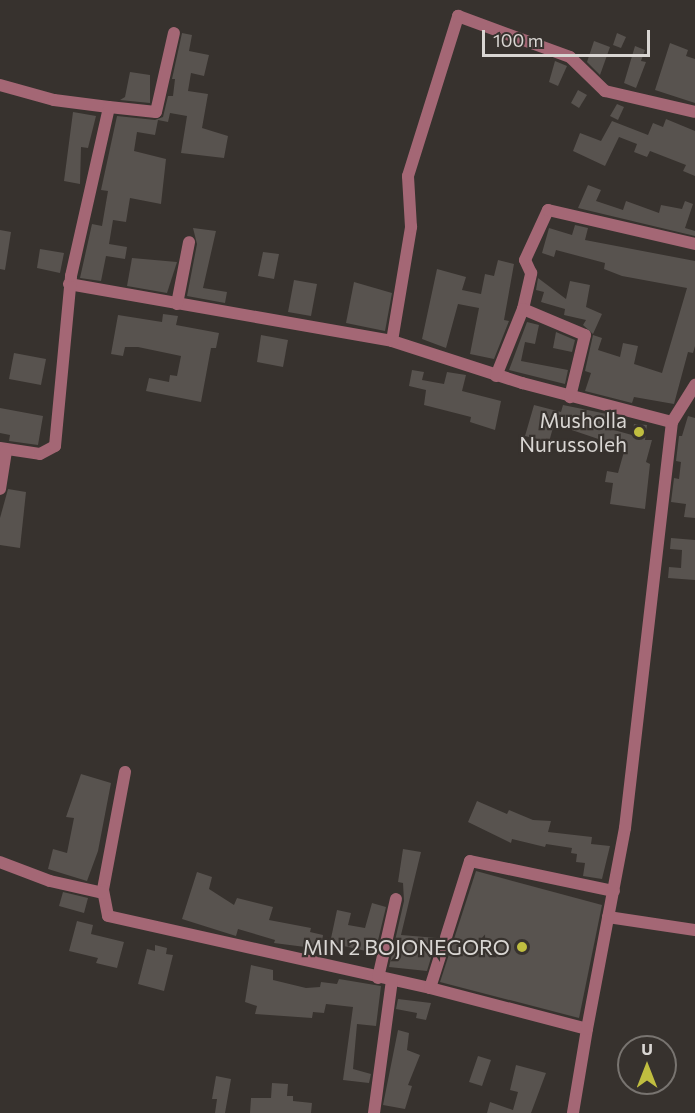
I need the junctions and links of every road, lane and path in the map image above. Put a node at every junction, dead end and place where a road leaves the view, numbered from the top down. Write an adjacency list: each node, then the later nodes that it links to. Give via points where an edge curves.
1 (174, 33): 3 (street, via 156,112)
2 (0, 85): 3 (street, via 54,100)
3 (109, 107): 7 (street)
4 (695, 112): 10 (street, via 605,91 570,57 459,16 408,176 411,227)
5 (189, 242): 8 (street)
6 (695, 244): 9 (street, via 548,210 525,260 531,273)
7 (69, 284): 8 (street); 15 (street, via 55,446 40,454)
8 (177, 304): 10 (street)
9 (523, 309): 11 (street); 13 (street, via 585,335)
10 (392, 341): 11 (street)
11 (496, 376): 13 (street)
12 (695, 385): 14 (street)
13 (570, 397): 14 (street)
14 (672, 422): 19 (street, via 633,762)
15 (3, 449): 16 (street)
16 (0, 489)
17 (125, 772): 20 (street)
18 (0, 862): 20 (street)
19 (614, 891): 22 (street); 26 (street, via 470,861)
20 (104, 893): 24 (street, via 108,916 114,920)
21 (396, 899): 24 (street)
22 (608, 917): 23 (street); 27 (street)
23 (695, 930)
24 (378, 978): 25 (street)
25 (392, 981): 26 (street); 28 (street)
26 (430, 988): 27 (street)
27 (587, 1029): 29 (street)
28 (374, 1113)
29 (573, 1113)

